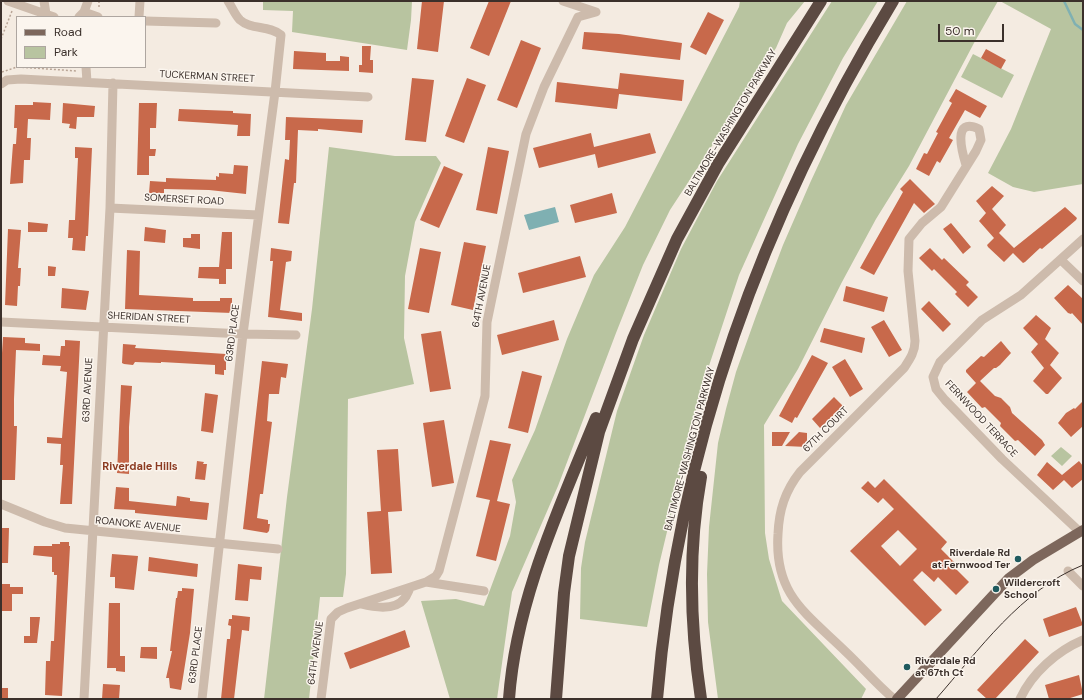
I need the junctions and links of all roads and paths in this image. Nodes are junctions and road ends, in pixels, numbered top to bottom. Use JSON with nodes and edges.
{"nodes":[{"id":1,"x":8,"y":1,"type":"edge"},
{"id":2,"x":44,"y":1,"type":"edge"},
{"id":3,"x":88,"y":1,"type":"edge"},
{"id":4,"x":140,"y":1,"type":"edge"},
{"id":5,"x":228,"y":1,"type":"edge"},
{"id":6,"x":563,"y":1,"type":"edge"},
{"id":7,"x":821,"y":1,"type":"edge"},
{"id":8,"x":893,"y":1,"type":"edge"},
{"id":9,"x":12,"y":10,"type":"dead end"},
{"id":10,"x":82,"y":15,"type":"edge"},
{"id":11,"x":50,"y":16,"type":"edge"},
{"id":12,"x":139,"y":16,"type":"edge"},
{"id":13,"x":146,"y":21,"type":"edge"},
{"id":14,"x":216,"y":23,"type":"dead end"},
{"id":15,"x":1,"y":39,"type":"edge"},
{"id":16,"x":16,"y":68,"type":"edge"},
{"id":17,"x":52,"y":68,"type":"edge"},
{"id":18,"x":86,"y":69,"type":"edge"},
{"id":19,"x":1,"y":72,"type":"edge"},
{"id":20,"x":87,"y":82,"type":"junction"},
{"id":21,"x":113,"y":83,"type":"junction"},
{"id":22,"x":1,"y":84,"type":"edge"},
{"id":23,"x":275,"y":92,"type":"junction"},
{"id":24,"x":368,"y":97,"type":"dead end"},
{"id":25,"x":966,"y":165,"type":"dead end"},
{"id":26,"x":110,"y":208,"type":"junction"},
{"id":27,"x":258,"y":215,"type":"junction"},
{"id":28,"x":1083,"y":239,"type":"edge"},
{"id":29,"x":1061,"y":260,"type":"junction"},
{"id":30,"x":1083,"y":281,"type":"edge"},
{"id":31,"x":1,"y":322,"type":"edge"},
{"id":32,"x":103,"y":327,"type":"junction"},
{"id":33,"x":243,"y":334,"type":"junction"},
{"id":34,"x":296,"y":334,"type":"dead end"},
{"id":35,"x":632,"y":339,"type":"junction"},
{"id":36,"x":714,"y":398,"type":"junction"},
{"id":37,"x":1,"y":504,"type":"edge"},
{"id":38,"x":92,"y":531,"type":"junction"},
{"id":39,"x":1082,"y":531,"type":"edge"},
{"id":40,"x":220,"y":544,"type":"junction"},
{"id":41,"x":278,"y":549,"type":"dead end"},
{"id":42,"x":1068,"y":572,"type":"dead end"},
{"id":43,"x":426,"y":582,"type":"junction"},
{"id":44,"x":1083,"y":586,"type":"edge"},
{"id":45,"x":484,"y":591,"type":"dead end"},
{"id":46,"x":1083,"y":640,"type":"edge"},
{"id":47,"x":84,"y":699,"type":"edge"},
{"id":48,"x":202,"y":699,"type":"edge"},
{"id":49,"x":321,"y":699,"type":"edge"},
{"id":50,"x":509,"y":699,"type":"edge"},
{"id":51,"x":556,"y":699,"type":"edge"},
{"id":52,"x":657,"y":699,"type":"edge"},
{"id":53,"x":701,"y":699,"type":"edge"},
{"id":54,"x":894,"y":699,"type":"edge"},
{"id":55,"x":898,"y":699,"type":"edge"},
{"id":56,"x":1020,"y":699,"type":"edge"}],
"edges":[{"from":1,"to":11,"type":"street"},
{"from":2,"to":11,"type":"street"},
{"from":3,"to":10,"type":"street"},
{"from":4,"to":12,"type":"street"},
{"from":5,"to":23,"type":"street","name":"63RD PLACE"},
{"from":6,"to":43,"type":"street","name":"64TH AVENUE"},
{"from":7,"to":35,"type":"highway","name":"BALTIMORE-WASHINGTON PARKWAY"},
{"from":8,"to":36,"type":"highway","name":"BALTIMORE-WASHINGTON PARKWAY"},
{"from":9,"to":15,"type":"path"},
{"from":13,"to":14,"type":"street"},
{"from":16,"to":19,"type":"path"},
{"from":17,"to":18,"type":"path"},
{"from":18,"to":20,"type":"street"},
{"from":20,"to":21,"type":"street","name":"TUCKERMAN STREET"},
{"from":20,"to":22,"type":"street","name":"TUCKERMAN STREET"},
{"from":21,"to":23,"type":"street","name":"TUCKERMAN STREET"},
{"from":21,"to":26,"type":"street","name":"63RD AVENUE"},
{"from":23,"to":24,"type":"street","name":"TUCKERMAN STREET"},
{"from":23,"to":27,"type":"street","name":"63RD PLACE"},
{"from":25,"to":54,"type":"street","name":"67TH COURT"},
{"from":26,"to":27,"type":"street","name":"SOMERSET ROAD"},
{"from":26,"to":32,"type":"street","name":"63RD AVENUE"},
{"from":27,"to":33,"type":"street","name":"63RD PLACE"},
{"from":28,"to":29,"type":"street","name":"FERNWOOD TERRACE"},
{"from":29,"to":30,"type":"street"},
{"from":29,"to":39,"type":"street","name":"FERNWOOD TERRACE"},
{"from":31,"to":32,"type":"street","name":"SHERIDAN STREET"},
{"from":32,"to":33,"type":"street","name":"SHERIDAN STREET"},
{"from":32,"to":38,"type":"street","name":"63RD AVENUE"},
{"from":33,"to":34,"type":"street","name":"SHERIDAN STREET"},
{"from":33,"to":40,"type":"street","name":"63RD PLACE"},
{"from":35,"to":50,"type":"highway"},
{"from":35,"to":51,"type":"highway","name":"BALTIMORE-WASHINGTON PARKWAY"},
{"from":36,"to":52,"type":"highway","name":"BALTIMORE-WASHINGTON PARKWAY"},
{"from":36,"to":53,"type":"highway"},
{"from":37,"to":38,"type":"street","name":"ROANOKE AVENUE"},
{"from":38,"to":40,"type":"street","name":"ROANOKE AVENUE"},
{"from":38,"to":47,"type":"street","name":"63RD AVENUE"},
{"from":39,"to":55,"type":"main road"},
{"from":40,"to":41,"type":"street","name":"ROANOKE AVENUE"},
{"from":40,"to":48,"type":"street","name":"63RD PLACE"},
{"from":42,"to":44,"type":"street"},
{"from":43,"to":45,"type":"street"},
{"from":43,"to":49,"type":"street","name":"64TH AVENUE"},
{"from":46,"to":56,"type":"street"}]}
